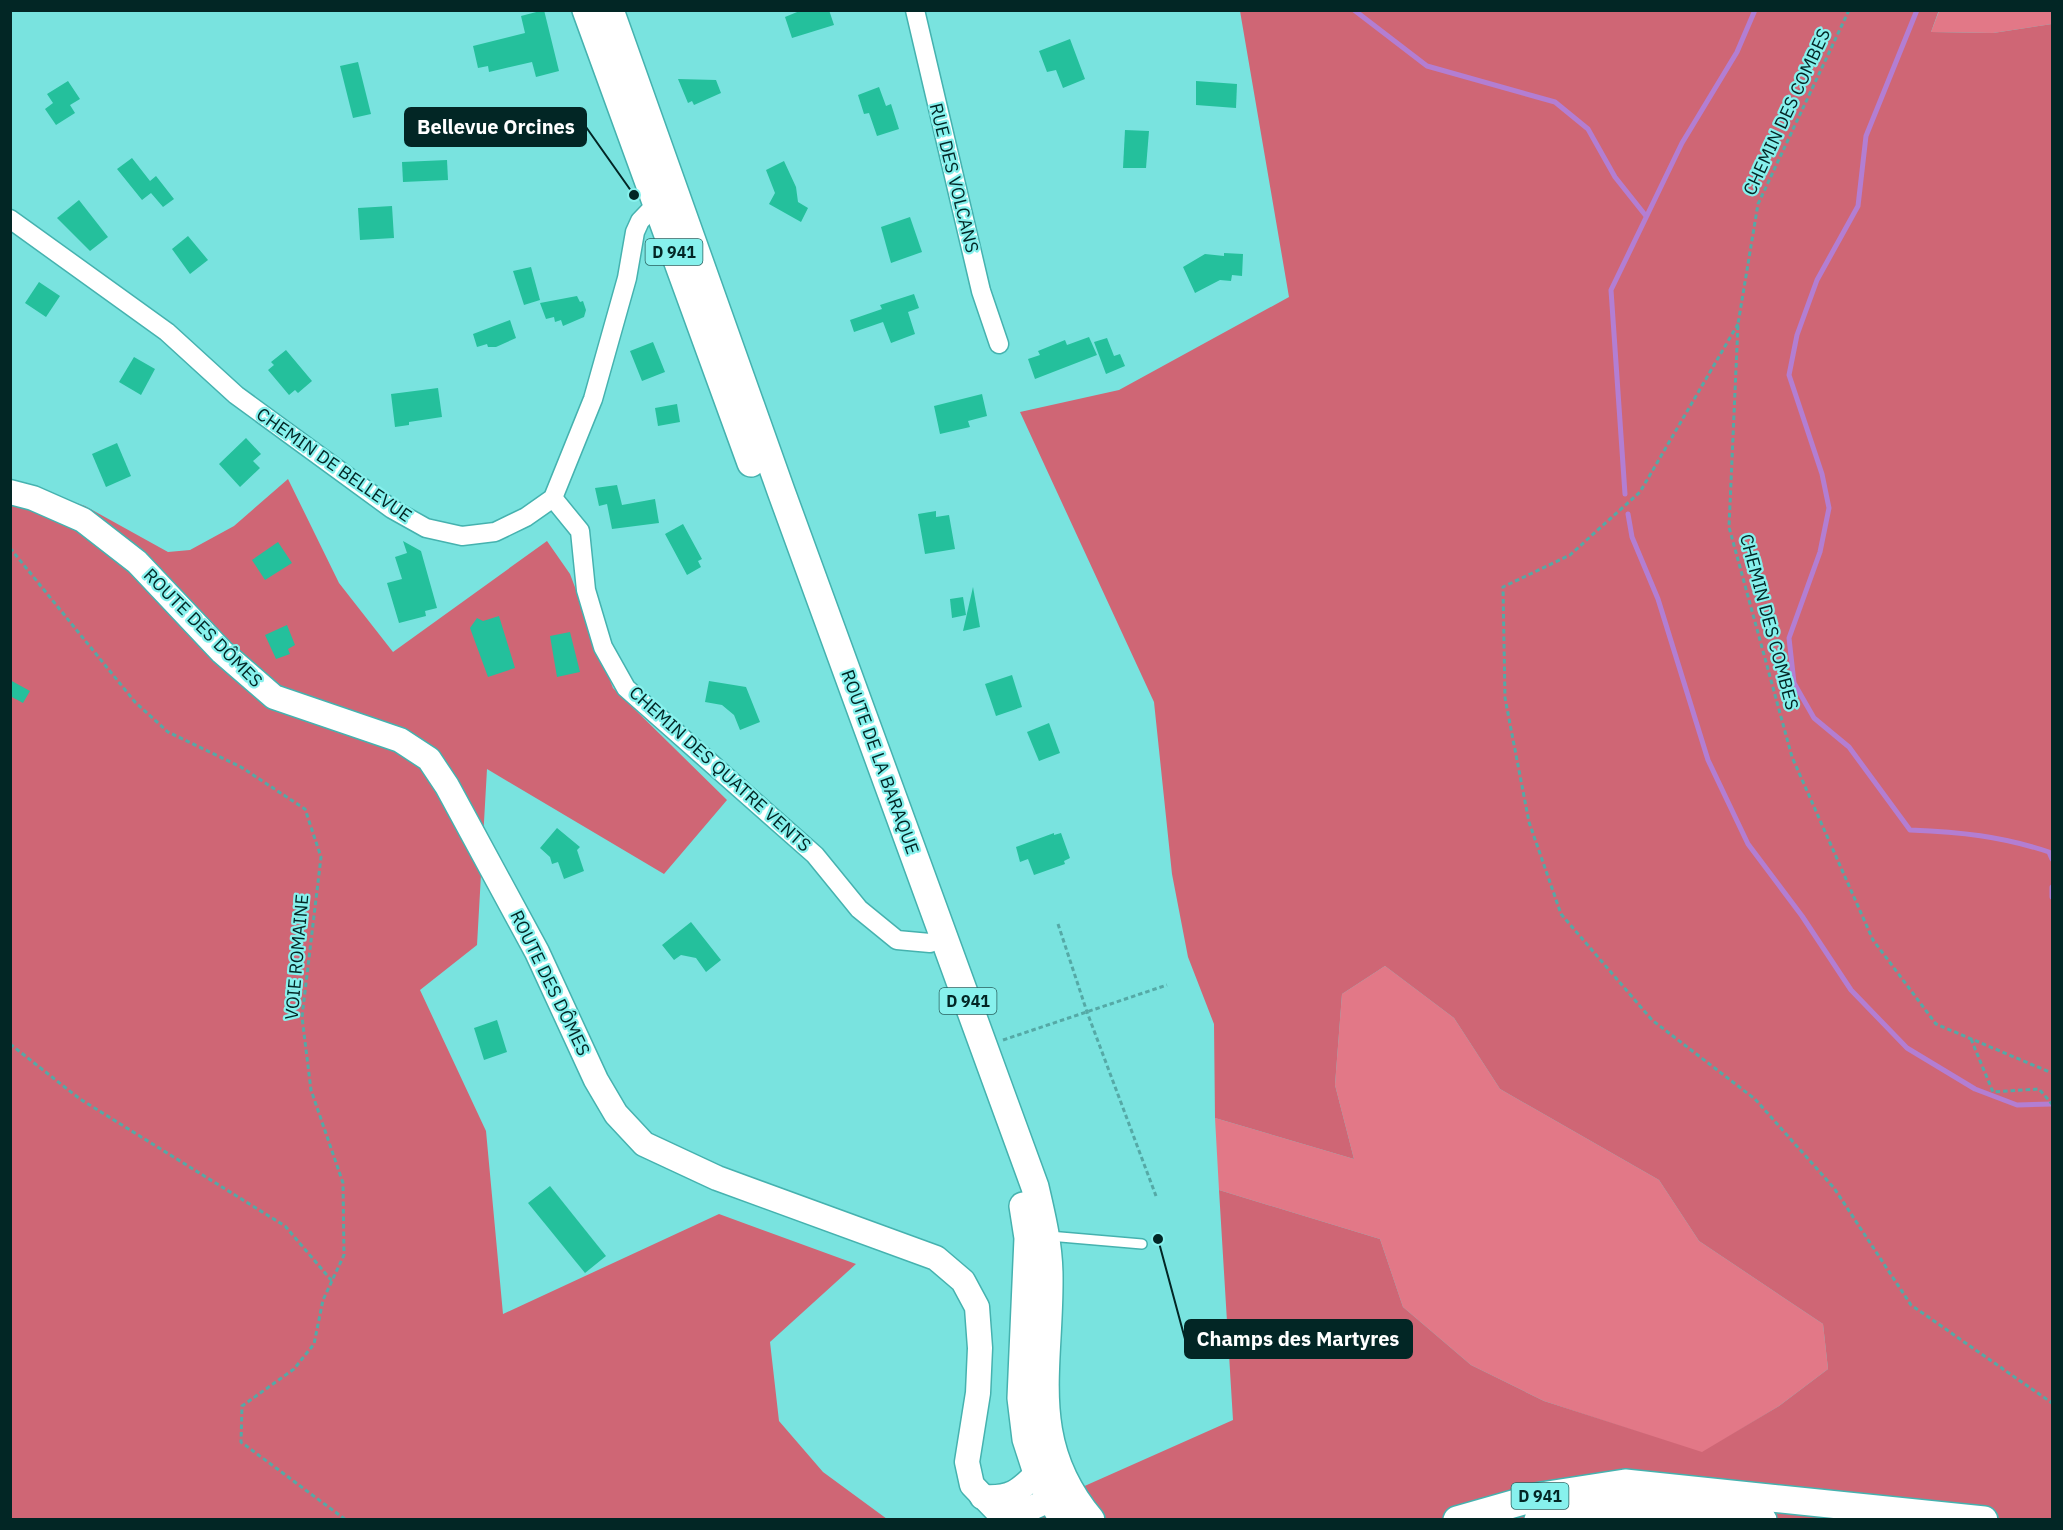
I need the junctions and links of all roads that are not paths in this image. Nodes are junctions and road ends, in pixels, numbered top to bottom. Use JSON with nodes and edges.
{"nodes":[{"id":1,"x":585,"y":10,"type":"edge"},
{"id":2,"x":610,"y":10,"type":"edge"},
{"id":3,"x":915,"y":10,"type":"edge"},
{"id":4,"x":665,"y":196,"type":"junction"},
{"id":5,"x":10,"y":219,"type":"edge"},
{"id":6,"x":999,"y":344,"type":"dead end"},
{"id":7,"x":10,"y":492,"type":"edge"},
{"id":8,"x":553,"y":498,"type":"junction"},
{"id":9,"x":937,"y":940,"type":"junction"},
{"id":10,"x":1047,"y":1235,"type":"junction"},
{"id":11,"x":1142,"y":1244,"type":"dead end"},
{"id":12,"x":1047,"y":1469,"type":"junction"},
{"id":13,"x":1057,"y":1505,"type":"edge"},
{"id":14,"x":985,"y":1508,"type":"edge"},
{"id":15,"x":1074,"y":1520,"type":"edge"},
{"id":16,"x":1090,"y":1520,"type":"edge"},
{"id":17,"x":1458,"y":1520,"type":"edge"},
{"id":18,"x":1538,"y":1520,"type":"edge"},
{"id":19,"x":1763,"y":1520,"type":"edge"},
{"id":20,"x":1984,"y":1520,"type":"edge"}],
"edges":[{"from":1,"to":4,"type":"main road","name":"ROUTE DE LA BARAQUE","number":"D 941"},
{"from":2,"to":4,"type":"main road","name":"ROUTE DE LA BARAQUE","number":"D 941"},
{"from":3,"to":6,"type":"street","name":"RUE DES VOLCANS"},
{"from":4,"to":8,"type":"street"},
{"from":4,"to":9,"type":"main road","name":"ROUTE DE LA BARAQUE","number":"D 941"},
{"from":5,"to":8,"type":"street","name":"CHEMIN DE BELLEVUE"},
{"from":7,"to":14,"type":"street","name":"ROUTE DES DÔMES"},
{"from":8,"to":9,"type":"street","name":"CHEMIN DES QUATRE VENTS"},
{"from":9,"to":10,"type":"main road","name":"ROUTE DE LA BARAQUE","number":"D 941"},
{"from":9,"to":12,"type":"main road","name":"ROUTE DE LA BARAQUE","number":"D 941"},
{"from":10,"to":11,"type":"lane"},
{"from":10,"to":12,"type":"main road","name":"ROUTE DE LA BARAQUE","number":"D 941"},
{"from":12,"to":13,"type":"main road","name":"ROUTE DE LA BARAQUE","number":"D 941"},
{"from":12,"to":14,"type":"street"},
{"from":12,"to":16,"type":"main road","name":"ROUTE DE LA BARAQUE","number":"D 941"},
{"from":13,"to":14,"type":"street"},
{"from":13,"to":15,"type":"street","name":"ROUTE DE LA BARAQUE"},
{"from":17,"to":20,"type":"main road","number":"D 941"},
{"from":18,"to":19,"type":"main road","number":"D 941"}]}
